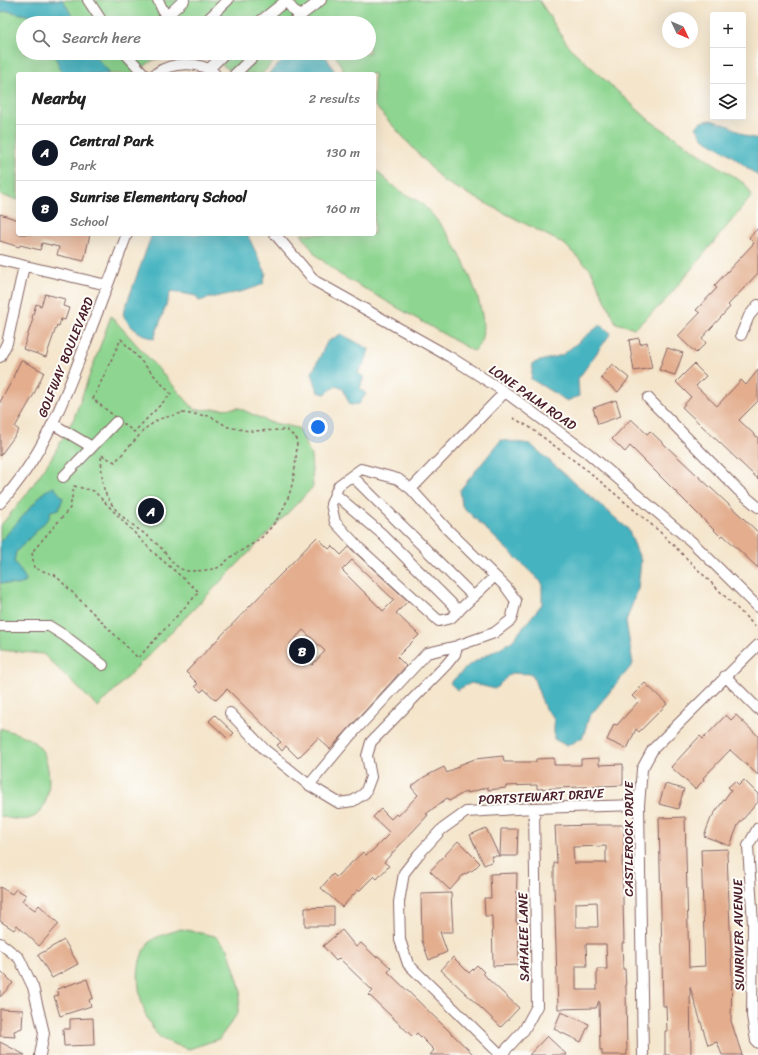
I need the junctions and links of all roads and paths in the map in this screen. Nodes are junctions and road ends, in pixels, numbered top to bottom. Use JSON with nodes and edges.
{"nodes":[{"id":1,"x":88,"y":0,"type":"edge"},
{"id":2,"x":158,"y":0,"type":"edge"},
{"id":3,"x":184,"y":0,"type":"edge"},
{"id":4,"x":228,"y":0,"type":"edge"},
{"id":5,"x":321,"y":0,"type":"edge"},
{"id":6,"x":282,"y":2,"type":"edge"},
{"id":7,"x":98,"y":16,"type":"edge"},
{"id":8,"x":168,"y":16,"type":"edge"},
{"id":9,"x":174,"y":16,"type":"edge"},
{"id":10,"x":211,"y":16,"type":"edge"},
{"id":11,"x":266,"y":16,"type":"edge"},
{"id":12,"x":292,"y":16,"type":"edge"},
{"id":13,"x":300,"y":16,"type":"edge"},
{"id":14,"x":132,"y":60,"type":"edge"},
{"id":15,"x":220,"y":60,"type":"edge"},
{"id":16,"x":250,"y":60,"type":"edge"},
{"id":17,"x":142,"y":72,"type":"edge"},
{"id":18,"x":159,"y":72,"type":"edge"},
{"id":19,"x":212,"y":72,"type":"edge"},
{"id":20,"x":238,"y":72,"type":"edge"},
{"id":21,"x":126,"y":236,"type":"edge"},
{"id":22,"x":277,"y":236,"type":"edge"},
{"id":23,"x":0,"y":260,"type":"edge"},
{"id":24,"x":24,"y":266,"type":"junction"},
{"id":25,"x":107,"y":285,"type":"junction"},
{"id":26,"x":758,"y":305,"type":"edge"},
{"id":27,"x":741,"y":335,"type":"dead end"},
{"id":28,"x":0,"y":357,"type":"edge"},
{"id":29,"x":505,"y":392,"type":"junction"},
{"id":30,"x":648,"y":398,"type":"dead end"},
{"id":31,"x":513,"y":418,"type":"dead end"},
{"id":32,"x":116,"y":422,"type":"dead end"},
{"id":33,"x":53,"y":424,"type":"junction"},
{"id":34,"x":134,"y":432,"type":"joint"},
{"id":35,"x":92,"y":447,"type":"junction"},
{"id":36,"x":115,"y":462,"type":"joint"},
{"id":37,"x":352,"y":476,"type":"junction"},
{"id":38,"x":63,"y":477,"type":"dead end"},
{"id":39,"x":74,"y":486,"type":"joint"},
{"id":40,"x":411,"y":489,"type":"junction"},
{"id":41,"x":335,"y":494,"type":"junction"},
{"id":42,"x":0,"y":503,"type":"edge"},
{"id":43,"x":758,"y":507,"type":"edge"},
{"id":44,"x":494,"y":577,"type":"junction"},
{"id":45,"x":474,"y":597,"type":"junction"},
{"id":46,"x":758,"y":607,"type":"edge"},
{"id":47,"x":459,"y":611,"type":"junction"},
{"id":48,"x":0,"y":626,"type":"edge"},
{"id":49,"x":758,"y":629,"type":"edge"},
{"id":50,"x":758,"y":645,"type":"edge"},
{"id":51,"x":457,"y":646,"type":"junction"},
{"id":52,"x":103,"y":665,"type":"dead end"},
{"id":53,"x":725,"y":676,"type":"junction"},
{"id":54,"x":758,"y":709,"type":"edge"},
{"id":55,"x":230,"y":713,"type":"dead end"},
{"id":56,"x":310,"y":785,"type":"junction"},
{"id":57,"x":639,"y":805,"type":"junction"},
{"id":58,"x":534,"y":808,"type":"junction"},
{"id":59,"x":758,"y":828,"type":"edge"},
{"id":60,"x":755,"y":924,"type":"edge"},
{"id":61,"x":0,"y":943,"type":"edge"},
{"id":62,"x":758,"y":1043,"type":"edge"},
{"id":63,"x":40,"y":1055,"type":"edge"},
{"id":64,"x":501,"y":1055,"type":"edge"},
{"id":65,"x":643,"y":1055,"type":"edge"}],
"edges":[{"from":1,"to":7,"type":"street"},
{"from":2,"to":8,"type":"street"},
{"from":3,"to":9,"type":"street"},
{"from":4,"to":10,"type":"street"},
{"from":5,"to":13,"type":"street"},
{"from":6,"to":11,"type":"street"},
{"from":6,"to":12,"type":"street"},
{"from":14,"to":17,"type":"street"},
{"from":15,"to":19,"type":"street"},
{"from":16,"to":20,"type":"street"},
{"from":18,"to":19,"type":"street"},
{"from":21,"to":25,"type":"street","name":"GOLFWAY BOULEVARD"},
{"from":22,"to":29,"type":"street","name":"LONE PALM ROAD"},
{"from":23,"to":24,"type":"street"},
{"from":24,"to":25,"type":"street"},
{"from":24,"to":28,"type":"street"},
{"from":25,"to":33,"type":"street","name":"GOLFWAY BOULEVARD"},
{"from":26,"to":27,"type":"street"},
{"from":29,"to":40,"type":"street"},
{"from":29,"to":46,"type":"street","name":"LONE PALM ROAD"},
{"from":30,"to":43,"type":"street"},
{"from":31,"to":49,"type":"path"},
{"from":32,"to":35,"type":"street"},
{"from":33,"to":35,"type":"street"},
{"from":33,"to":42,"type":"street","name":"GOLFWAY BOULEVARD"},
{"from":34,"to":34,"type":"path"},
{"from":35,"to":38,"type":"street"},
{"from":36,"to":36,"type":"path"},
{"from":37,"to":40,"type":"street"},
{"from":37,"to":41,"type":"street"},
{"from":37,"to":45,"type":"street"},
{"from":39,"to":39,"type":"path"},
{"from":40,"to":44,"type":"street"},
{"from":41,"to":47,"type":"street"},
{"from":41,"to":47,"type":"street"},
{"from":44,"to":45,"type":"street"},
{"from":44,"to":51,"type":"street"},
{"from":45,"to":47,"type":"street"},
{"from":48,"to":52,"type":"street"},
{"from":50,"to":53,"type":"street","name":"CASTLEROCK DRIVE"},
{"from":51,"to":56,"type":"street"},
{"from":51,"to":56,"type":"street"},
{"from":53,"to":54,"type":"street"},
{"from":53,"to":57,"type":"street","name":"CASTLEROCK DRIVE"},
{"from":55,"to":56,"type":"street"},
{"from":57,"to":58,"type":"street","name":"PORTSTEWART DRIVE"},
{"from":57,"to":65,"type":"street","name":"CASTLEROCK DRIVE"},
{"from":58,"to":64,"type":"street","name":"SAHALEE LANE"},
{"from":58,"to":64,"type":"street","name":"PORTSTEWART DRIVE"},
{"from":59,"to":60,"type":"street","name":"SUNRIVER AVENUE"},
{"from":60,"to":62,"type":"street","name":"SUNRIVER AVENUE"},
{"from":61,"to":63,"type":"street"}]}
